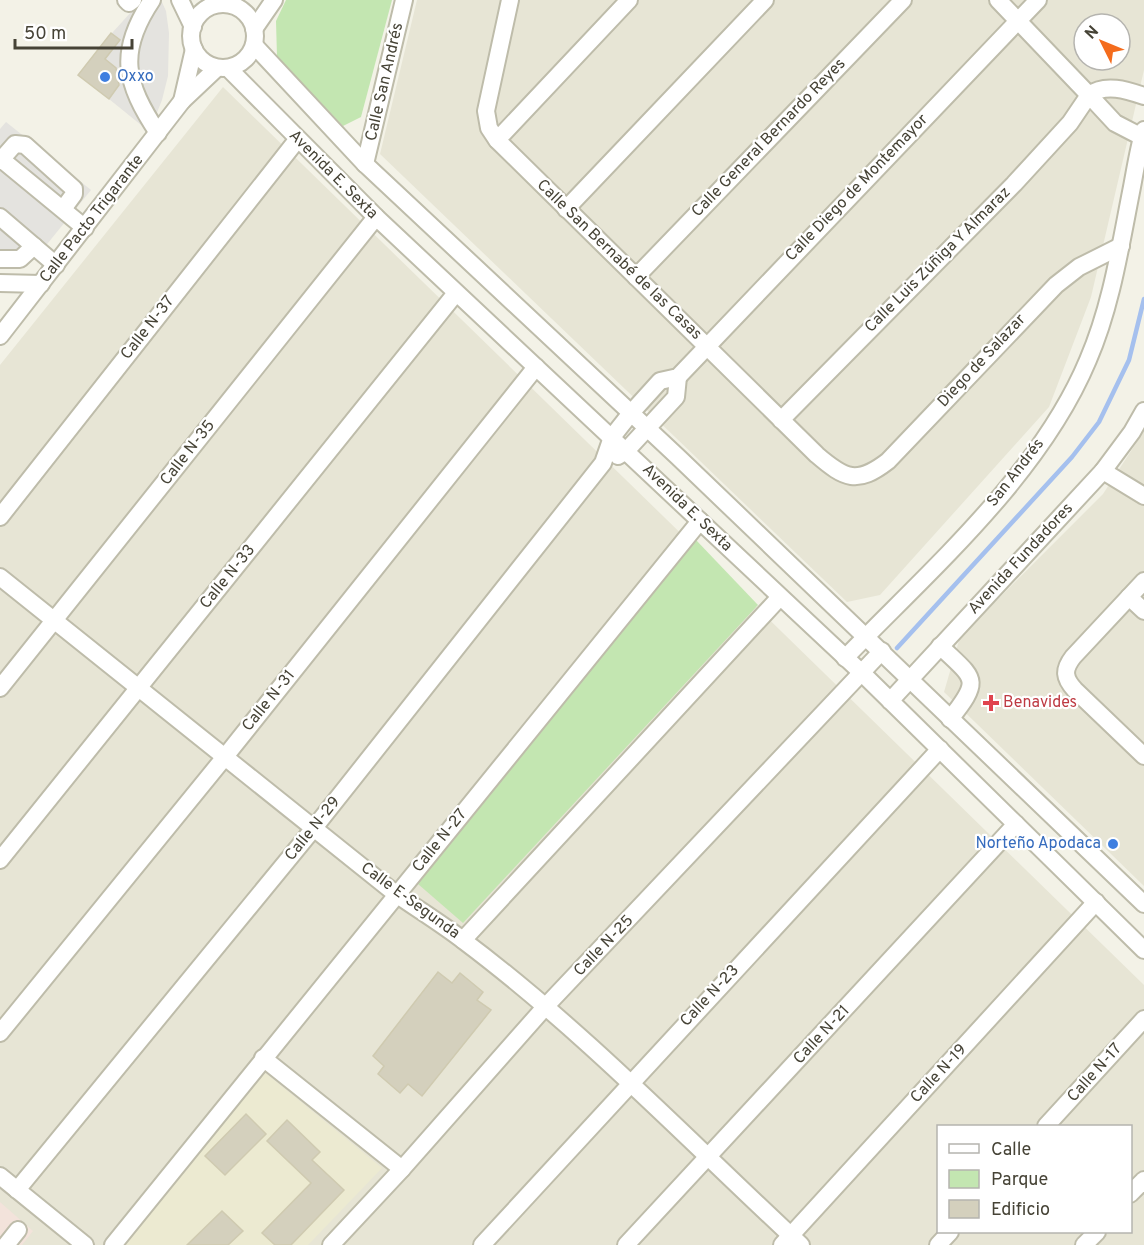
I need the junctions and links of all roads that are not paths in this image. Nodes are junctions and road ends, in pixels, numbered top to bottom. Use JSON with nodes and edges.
{"nodes":[{"id":1,"x":126,"y":0,"type":"edge"},
{"id":2,"x":133,"y":0,"type":"edge"},
{"id":3,"x":152,"y":0,"type":"edge"},
{"id":4,"x":180,"y":0,"type":"edge"},
{"id":5,"x":274,"y":0,"type":"edge"},
{"id":6,"x":404,"y":0,"type":"edge"},
{"id":7,"x":510,"y":0,"type":"edge"},
{"id":8,"x":629,"y":0,"type":"edge"},
{"id":9,"x":765,"y":0,"type":"edge"},
{"id":10,"x":903,"y":0,"type":"edge"},
{"id":11,"x":998,"y":0,"type":"edge"},
{"id":12,"x":1038,"y":0,"type":"edge"},
{"id":13,"x":221,"y":2,"type":"edge"},
{"id":14,"x":1018,"y":20,"type":"junction"},
{"id":15,"x":192,"y":27,"type":"junction"},
{"id":16,"x":254,"y":37,"type":"junction"},
{"id":17,"x":194,"y":49,"type":"junction"},
{"id":18,"x":223,"y":68,"type":"junction"},
{"id":19,"x":1089,"y":95,"type":"junction"},
{"id":20,"x":1144,"y":96,"type":"edge"},
{"id":21,"x":182,"y":101,"type":"junction"},
{"id":22,"x":158,"y":133,"type":"junction"},
{"id":23,"x":1143,"y":133,"type":"edge"},
{"id":24,"x":297,"y":140,"type":"junction"},
{"id":25,"x":497,"y":140,"type":"junction"},
{"id":26,"x":1,"y":160,"type":"edge"},
{"id":27,"x":365,"y":164,"type":"junction"},
{"id":28,"x":63,"y":209,"type":"junction"},
{"id":29,"x":566,"y":209,"type":"junction"},
{"id":30,"x":0,"y":217,"type":"edge"},
{"id":31,"x":375,"y":217,"type":"junction"},
{"id":32,"x":85,"y":228,"type":"junction"},
{"id":33,"x":34,"y":246,"type":"junction"},
{"id":34,"x":1120,"y":246,"type":"junction"},
{"id":35,"x":0,"y":259,"type":"edge"},
{"id":36,"x":56,"y":265,"type":"junction"},
{"id":37,"x":636,"y":277,"type":"junction"},
{"id":38,"x":0,"y":283,"type":"edge"},
{"id":39,"x":40,"y":284,"type":"junction"},
{"id":40,"x":456,"y":293,"type":"junction"},
{"id":41,"x":6,"y":315,"type":"edge"},
{"id":42,"x":0,"y":336,"type":"edge"},
{"id":43,"x":707,"y":345,"type":"junction"},
{"id":44,"x":536,"y":367,"type":"junction"},
{"id":45,"x":678,"y":377,"type":"junction"},
{"id":46,"x":1144,"y":411,"type":"edge"},
{"id":47,"x":631,"y":413,"type":"junction"},
{"id":48,"x":781,"y":420,"type":"junction"},
{"id":49,"x":647,"y":429,"type":"junction"},
{"id":50,"x":612,"y":437,"type":"junction"},
{"id":51,"x":626,"y":451,"type":"junction"},
{"id":52,"x":603,"y":463,"type":"junction"},
{"id":53,"x":1103,"y":471,"type":"junction"},
{"id":54,"x":848,"y":476,"type":"joint"},
{"id":55,"x":1144,"y":496,"type":"edge"},
{"id":56,"x":0,"y":517,"type":"edge"},
{"id":57,"x":700,"y":521,"type":"junction"},
{"id":58,"x":0,"y":577,"type":"edge"},
{"id":59,"x":1144,"y":581,"type":"edge"},
{"id":60,"x":780,"y":597,"type":"junction"},
{"id":61,"x":1129,"y":597,"type":"junction"},
{"id":62,"x":1144,"y":611,"type":"edge"},
{"id":63,"x":55,"y":622,"type":"junction"},
{"id":64,"x":866,"y":637,"type":"junction"},
{"id":65,"x":940,"y":646,"type":"junction"},
{"id":66,"x":882,"y":651,"type":"junction"},
{"id":67,"x":845,"y":658,"type":"junction"},
{"id":68,"x":862,"y":673,"type":"junction"},
{"id":69,"x":910,"y":679,"type":"junction"},
{"id":70,"x":0,"y":688,"type":"edge"},
{"id":71,"x":138,"y":688,"type":"junction"},
{"id":72,"x":890,"y":701,"type":"junction"},
{"id":73,"x":950,"y":718,"type":"junction"},
{"id":74,"x":940,"y":749,"type":"junction"},
{"id":75,"x":1144,"y":756,"type":"edge"},
{"id":76,"x":224,"y":758,"type":"junction"},
{"id":77,"x":1016,"y":824,"type":"junction"},
{"id":78,"x":314,"y":828,"type":"junction"},
{"id":79,"x":0,"y":860,"type":"edge"},
{"id":80,"x":396,"y":894,"type":"junction"},
{"id":81,"x":1096,"y":902,"type":"junction"},
{"id":82,"x":1144,"y":904,"type":"edge"},
{"id":83,"x":463,"y":940,"type":"junction"},
{"id":84,"x":1144,"y":950,"type":"edge"},
{"id":85,"x":545,"y":1007,"type":"junction"},
{"id":86,"x":1144,"y":1019,"type":"edge"},
{"id":87,"x":0,"y":1033,"type":"edge"},
{"id":88,"x":263,"y":1058,"type":"junction"},
{"id":89,"x":628,"y":1084,"type":"junction"},
{"id":90,"x":1047,"y":1125,"type":"edge"},
{"id":91,"x":706,"y":1157,"type":"junction"},
{"id":92,"x":402,"y":1169,"type":"junction"},
{"id":93,"x":0,"y":1176,"type":"edge"},
{"id":94,"x":1144,"y":1179,"type":"edge"},
{"id":95,"x":17,"y":1190,"type":"junction"},
{"id":96,"x":1132,"y":1193,"type":"edge"},
{"id":97,"x":18,"y":1230,"type":"dead end"},
{"id":98,"x":950,"y":1233,"type":"edge"},
{"id":99,"x":1095,"y":1233,"type":"edge"},
{"id":100,"x":791,"y":1242,"type":"edge"},
{"id":101,"x":6,"y":1245,"type":"edge"},
{"id":102,"x":85,"y":1245,"type":"edge"},
{"id":103,"x":112,"y":1245,"type":"edge"},
{"id":104,"x":331,"y":1245,"type":"edge"},
{"id":105,"x":482,"y":1245,"type":"edge"},
{"id":106,"x":626,"y":1245,"type":"edge"},
{"id":107,"x":938,"y":1245,"type":"edge"},
{"id":108,"x":1084,"y":1245,"type":"edge"}],
"edges":[{"from":1,"to":2,"type":"street"},
{"from":3,"to":22,"type":"street"},
{"from":4,"to":15,"type":"street"},
{"from":5,"to":16,"type":"street"},
{"from":6,"to":27,"type":"street","name":"Calle San Andrés"},
{"from":7,"to":25,"type":"street","name":"Calle San Bernabé de las Casas"},
{"from":8,"to":25,"type":"street"},
{"from":9,"to":29,"type":"street"},
{"from":10,"to":37,"type":"street","name":"Calle General Bernardo Reyes"},
{"from":11,"to":14,"type":"street"},
{"from":12,"to":14,"type":"street","name":"Calle Diego de Montemayor"},
{"from":13,"to":15,"type":"street"},
{"from":13,"to":16,"type":"street"},
{"from":14,"to":19,"type":"street"},
{"from":14,"to":43,"type":"street","name":"Calle Diego de Montemayor"},
{"from":15,"to":17,"type":"street"},
{"from":16,"to":18,"type":"street"},
{"from":16,"to":27,"type":"street","name":"Avenida E. Sexta"},
{"from":17,"to":18,"type":"street"},
{"from":17,"to":21,"type":"street","name":"Calle Pacto Trigarante"},
{"from":18,"to":21,"type":"street","name":"Calle Pacto Trigarante"},
{"from":18,"to":24,"type":"street","name":"Avenida E. Sexta"},
{"from":19,"to":20,"type":"street"},
{"from":19,"to":23,"type":"street"},
{"from":19,"to":48,"type":"street","name":"Calle Luis Zúñiga Y Almaraz"},
{"from":21,"to":22,"type":"street","name":"Calle Pacto Trigarante"},
{"from":22,"to":32,"type":"street","name":"Calle Pacto Trigarante"},
{"from":23,"to":34,"type":"street"},
{"from":24,"to":31,"type":"street","name":"Avenida E. Sexta"},
{"from":24,"to":56,"type":"street","name":"Calle N-37"},
{"from":25,"to":29,"type":"street","name":"Calle San Bernabé de las Casas"},
{"from":26,"to":28,"type":"street"},
{"from":26,"to":28,"type":"street"},
{"from":27,"to":47,"type":"street","name":"Avenida E. Sexta"},
{"from":28,"to":32,"type":"street"},
{"from":29,"to":37,"type":"street","name":"Calle San Bernabé de las Casas"},
{"from":30,"to":33,"type":"street"},
{"from":31,"to":40,"type":"street","name":"Avenida E. Sexta"},
{"from":31,"to":63,"type":"street","name":"Calle N-35"},
{"from":32,"to":36,"type":"street","name":"Calle Pacto Trigarante"},
{"from":33,"to":35,"type":"street"},
{"from":33,"to":36,"type":"street"},
{"from":34,"to":54,"type":"street","name":"Diego de Salazar"},
{"from":34,"to":64,"type":"street","name":"San Andrés"},
{"from":36,"to":39,"type":"street","name":"Calle Pacto Trigarante"},
{"from":37,"to":43,"type":"street","name":"Calle San Bernabé de las Casas"},
{"from":38,"to":39,"type":"street"},
{"from":39,"to":41,"type":"street","name":"Calle Pacto Trigarante"},
{"from":40,"to":44,"type":"street","name":"Avenida E. Sexta"},
{"from":40,"to":71,"type":"street","name":"Calle N-33"},
{"from":41,"to":42,"type":"street","name":"Calle Pacto Trigarante"},
{"from":43,"to":45,"type":"street","name":"Calle Diego de Montemayor"},
{"from":43,"to":48,"type":"street","name":"Calle San Bernabé de las Casas"},
{"from":44,"to":50,"type":"street","name":"Avenida E. Sexta"},
{"from":44,"to":76,"type":"street","name":"Calle N-31"},
{"from":45,"to":47,"type":"street","name":"Calle Diego de Montemayor"},
{"from":45,"to":49,"type":"street","name":"Calle Diego de Montemayor"},
{"from":46,"to":53,"type":"street","name":"Avenida Fundadores"},
{"from":47,"to":49,"type":"street","name":"Avenida E. Sexta"},
{"from":47,"to":50,"type":"street","name":"Calle Diego de Montemayor"},
{"from":48,"to":54,"type":"street","name":"Calle San Bernabé de las Casas"},
{"from":49,"to":51,"type":"street","name":"Calle Diego de Montemayor"},
{"from":49,"to":64,"type":"street","name":"Avenida E. Sexta"},
{"from":50,"to":51,"type":"street","name":"Avenida E. Sexta"},
{"from":50,"to":52,"type":"street","name":"Calle N-29"},
{"from":51,"to":52,"type":"street","name":"Calle N-29"},
{"from":51,"to":57,"type":"street","name":"Avenida E. Sexta"},
{"from":52,"to":78,"type":"street","name":"Calle N-29"},
{"from":53,"to":55,"type":"street"},
{"from":53,"to":65,"type":"street","name":"Avenida Fundadores"},
{"from":57,"to":60,"type":"street","name":"Avenida E. Sexta"},
{"from":57,"to":80,"type":"street","name":"Calle N-27"},
{"from":58,"to":63,"type":"street","name":"Calle E-Segunda"},
{"from":59,"to":61,"type":"street"},
{"from":60,"to":67,"type":"street","name":"Avenida E. Sexta"},
{"from":60,"to":83,"type":"street"},
{"from":61,"to":62,"type":"street"},
{"from":61,"to":75,"type":"street"},
{"from":63,"to":70,"type":"street","name":"Calle N-35"},
{"from":63,"to":71,"type":"street","name":"Calle E-Segunda"},
{"from":64,"to":66,"type":"street","name":"Avenida E. Sexta"},
{"from":64,"to":67,"type":"street","name":"San Andrés"},
{"from":65,"to":69,"type":"street","name":"Avenida Fundadores"},
{"from":65,"to":73,"type":"street"},
{"from":66,"to":68,"type":"street","name":"Calle N-25"},
{"from":66,"to":69,"type":"street","name":"Avenida E. Sexta"},
{"from":67,"to":68,"type":"street","name":"Avenida E. Sexta"},
{"from":68,"to":72,"type":"street","name":"Avenida E. Sexta"},
{"from":68,"to":85,"type":"street","name":"Calle N-25"},
{"from":69,"to":72,"type":"street","name":"Avenida Fundadores"},
{"from":69,"to":73,"type":"street","name":"Avenida E. Sexta"},
{"from":71,"to":76,"type":"street","name":"Calle E-Segunda"},
{"from":71,"to":79,"type":"street","name":"Calle N-33"},
{"from":72,"to":74,"type":"street","name":"Avenida E. Sexta"},
{"from":73,"to":82,"type":"street","name":"Avenida E. Sexta"},
{"from":74,"to":77,"type":"street","name":"Avenida E. Sexta"},
{"from":74,"to":89,"type":"street","name":"Calle N-23"},
{"from":76,"to":78,"type":"street","name":"Calle E-Segunda"},
{"from":76,"to":87,"type":"street","name":"Calle N-31"},
{"from":77,"to":81,"type":"street","name":"Avenida E. Sexta"},
{"from":77,"to":91,"type":"street","name":"Calle N-21"},
{"from":78,"to":80,"type":"street","name":"Calle E-Segunda"},
{"from":78,"to":95,"type":"street","name":"Calle N-29"},
{"from":80,"to":83,"type":"street","name":"Calle E-Segunda"},
{"from":80,"to":88,"type":"street","name":"Calle N-27"},
{"from":81,"to":84,"type":"street","name":"Avenida E. Sexta"},
{"from":81,"to":100,"type":"street","name":"Calle N-19"},
{"from":83,"to":85,"type":"street","name":"Calle E-Segunda"},
{"from":85,"to":89,"type":"street","name":"Calle E-Segunda"},
{"from":85,"to":92,"type":"street","name":"Calle N-25"},
{"from":86,"to":90,"type":"street","name":"Calle N-17"},
{"from":88,"to":92,"type":"street"},
{"from":88,"to":103,"type":"street","name":"Calle N-27"},
{"from":89,"to":91,"type":"street","name":"Calle E-Segunda"},
{"from":89,"to":105,"type":"street","name":"Calle N-23"},
{"from":91,"to":100,"type":"street","name":"Calle E-Segunda"},
{"from":91,"to":106,"type":"street","name":"Calle N-21"},
{"from":92,"to":104,"type":"street","name":"Calle N-25"},
{"from":93,"to":95,"type":"street"},
{"from":94,"to":96,"type":"street"},
{"from":95,"to":102,"type":"street"},
{"from":97,"to":101,"type":"street"},
{"from":98,"to":107,"type":"street"},
{"from":99,"to":108,"type":"street"}]}
